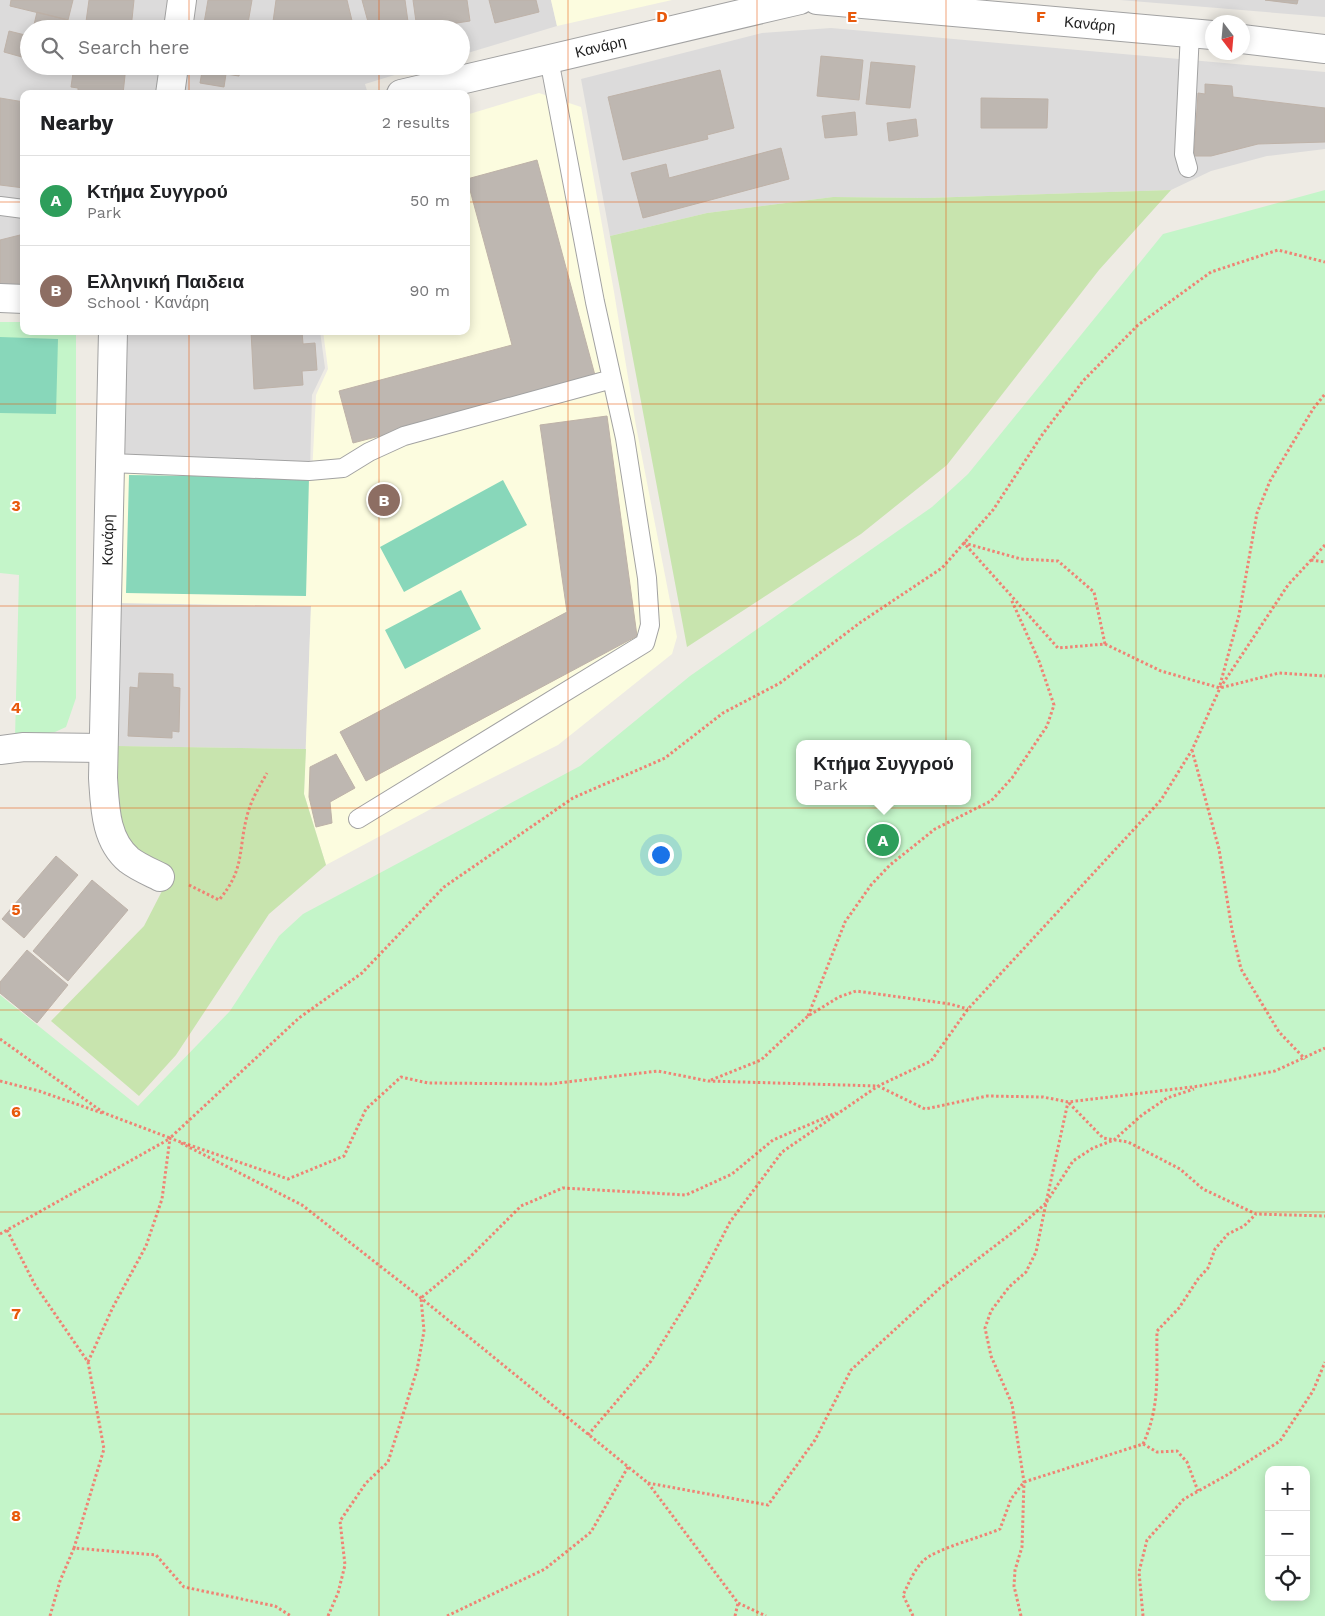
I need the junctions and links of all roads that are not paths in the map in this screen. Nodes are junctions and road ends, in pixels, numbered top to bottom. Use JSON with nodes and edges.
{"nodes":[{"id":1,"x":182,"y":0,"type":"edge"},
{"id":2,"x":800,"y":0,"type":"edge"},
{"id":3,"x":817,"y":0,"type":"edge"},
{"id":4,"x":179,"y":20,"type":"edge"},
{"id":5,"x":1201,"y":34,"type":"edge"},
{"id":6,"x":1250,"y":40,"type":"edge"},
{"id":7,"x":1325,"y":48,"type":"edge"},
{"id":8,"x":549,"y":59,"type":"junction"},
{"id":9,"x":173,"y":75,"type":"edge"},
{"id":10,"x":171,"y":90,"type":"edge"},
{"id":11,"x":418,"y":90,"type":"edge"},
{"id":12,"x":1188,"y":168,"type":"dead end"},
{"id":13,"x":0,"y":206,"type":"edge"},
{"id":14,"x":20,"y":208,"type":"edge"},
{"id":15,"x":0,"y":298,"type":"edge"},
{"id":16,"x":20,"y":299,"type":"edge"},
{"id":17,"x":113,"y":335,"type":"edge"},
{"id":18,"x":612,"y":379,"type":"junction"},
{"id":19,"x":110,"y":463,"type":"junction"},
{"id":20,"x":103,"y":748,"type":"junction"},
{"id":21,"x":0,"y":750,"type":"edge"},
{"id":22,"x":358,"y":819,"type":"dead end"},
{"id":23,"x":160,"y":877,"type":"dead end"}],
"edges":[{"from":1,"to":4,"type":"street"},
{"from":2,"to":8,"type":"street","name":"Κανάρη"},
{"from":3,"to":5,"type":"street","name":"Κανάρη"},
{"from":5,"to":12,"type":"lane"},
{"from":6,"to":7,"type":"street"},
{"from":8,"to":11,"type":"street","name":"Κανάρη"},
{"from":8,"to":18,"type":"lane"},
{"from":9,"to":10,"type":"street"},
{"from":13,"to":14,"type":"lane"},
{"from":15,"to":16,"type":"street"},
{"from":17,"to":19,"type":"street","name":"Κανάρη"},
{"from":18,"to":19,"type":"lane"},
{"from":18,"to":22,"type":"lane"},
{"from":19,"to":20,"type":"street","name":"Κανάρη"},
{"from":20,"to":21,"type":"street"},
{"from":20,"to":23,"type":"street","name":"Κανάρη"}]}
